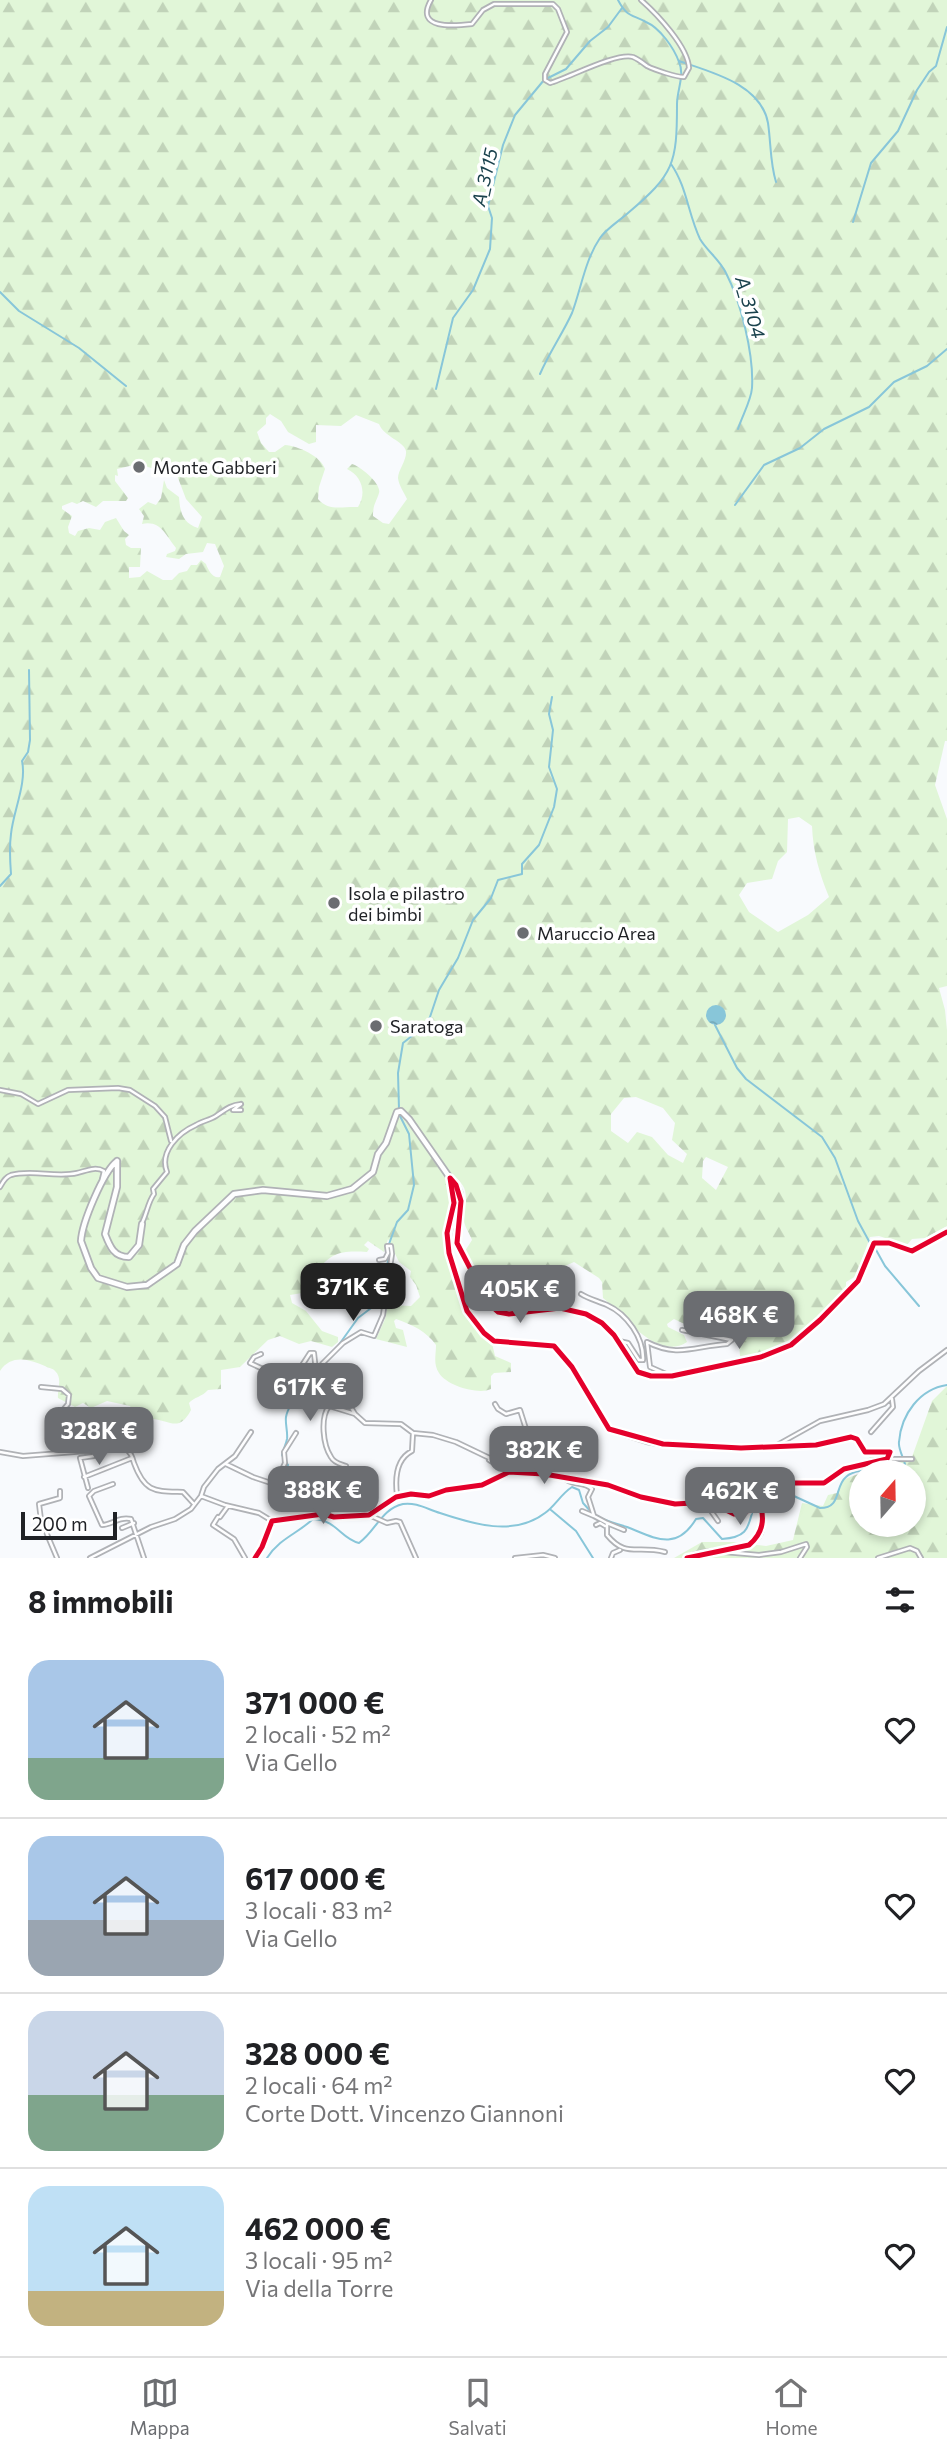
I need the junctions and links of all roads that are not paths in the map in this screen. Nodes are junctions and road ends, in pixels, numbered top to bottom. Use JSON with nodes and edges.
{"nodes":[{"id":1,"x":431,"y":0,"type":"edge"},
{"id":2,"x":641,"y":0,"type":"edge"},
{"id":3,"x":0,"y":1090,"type":"edge"},
{"id":4,"x":241,"y":1110,"type":"dead end"},
{"id":5,"x":171,"y":1142,"type":"junction"},
{"id":6,"x":450,"y":1178,"type":"junction"},
{"id":7,"x":0,"y":1187,"type":"edge"},
{"id":8,"x":99,"y":1191,"type":"junction"},
{"id":9,"x":142,"y":1224,"type":"joint"},
{"id":10,"x":947,"y":1232,"type":"edge"},
{"id":11,"x":379,"y":1260,"type":"dead end"},
{"id":12,"x":581,"y":1294,"type":"dead end"},
{"id":13,"x":682,"y":1330,"type":"dead end"},
{"id":14,"x":619,"y":1342,"type":"junction"},
{"id":15,"x":947,"y":1350,"type":"edge"},
{"id":16,"x":261,"y":1354,"type":"dead end"},
{"id":17,"x":672,"y":1376,"type":"junction"},
{"id":18,"x":326,"y":1380,"type":"junction"},
{"id":19,"x":41,"y":1387,"type":"dead end"},
{"id":20,"x":891,"y":1399,"type":"junction"},
{"id":21,"x":495,"y":1404,"type":"dead end"},
{"id":22,"x":355,"y":1414,"type":"junction"},
{"id":23,"x":251,"y":1432,"type":"dead end"},
{"id":24,"x":871,"y":1432,"type":"dead end"},
{"id":25,"x":296,"y":1433,"type":"dead end"},
{"id":26,"x":413,"y":1433,"type":"junction"},
{"id":27,"x":778,"y":1448,"type":"junction"},
{"id":28,"x":0,"y":1452,"type":"edge"},
{"id":29,"x":76,"y":1452,"type":"junction"},
{"id":30,"x":93,"y":1452,"type":"junction"},
{"id":31,"x":132,"y":1458,"type":"junction"},
{"id":32,"x":887,"y":1459,"type":"junction"},
{"id":33,"x":912,"y":1459,"type":"dead end"},
{"id":34,"x":226,"y":1464,"type":"junction"},
{"id":35,"x":346,"y":1466,"type":"dead end"},
{"id":36,"x":360,"y":1473,"type":"dead end"},
{"id":37,"x":505,"y":1473,"type":"junction"},
{"id":38,"x":536,"y":1473,"type":"junction"},
{"id":39,"x":84,"y":1477,"type":"junction"},
{"id":40,"x":564,"y":1478,"type":"junction"},
{"id":41,"x":113,"y":1484,"type":"dead end"},
{"id":42,"x":275,"y":1485,"type":"junction"},
{"id":43,"x":88,"y":1488,"type":"dead end"},
{"id":44,"x":273,"y":1489,"type":"dead end"},
{"id":45,"x":60,"y":1491,"type":"dead end"},
{"id":46,"x":201,"y":1496,"type":"junction"},
{"id":47,"x":400,"y":1496,"type":"junction"},
{"id":48,"x":691,"y":1502,"type":"junction"},
{"id":49,"x":194,"y":1504,"type":"junction"},
{"id":50,"x":228,"y":1506,"type":"junction"},
{"id":51,"x":723,"y":1508,"type":"junction"},
{"id":52,"x":582,"y":1511,"type":"dead end"},
{"id":53,"x":366,"y":1515,"type":"junction"},
{"id":54,"x":594,"y":1516,"type":"junction"},
{"id":55,"x":272,"y":1521,"type":"junction"},
{"id":56,"x":718,"y":1521,"type":"dead end"},
{"id":57,"x":134,"y":1523,"type":"junction"},
{"id":58,"x":607,"y":1523,"type":"junction"},
{"id":59,"x":596,"y":1525,"type":"dead end"},
{"id":60,"x":122,"y":1528,"type":"dead end"},
{"id":61,"x":605,"y":1528,"type":"junction"},
{"id":62,"x":624,"y":1530,"type":"dead end"},
{"id":63,"x":138,"y":1536,"type":"junction"},
{"id":64,"x":620,"y":1550,"type":"junction"},
{"id":65,"x":721,"y":1551,"type":"junction"},
{"id":66,"x":665,"y":1552,"type":"dead end"},
{"id":67,"x":57,"y":1558,"type":"edge"},
{"id":68,"x":90,"y":1558,"type":"edge"},
{"id":69,"x":144,"y":1558,"type":"edge"},
{"id":70,"x":245,"y":1558,"type":"edge"},
{"id":71,"x":255,"y":1558,"type":"edge"},
{"id":72,"x":416,"y":1558,"type":"edge"},
{"id":73,"x":515,"y":1558,"type":"edge"},
{"id":74,"x":555,"y":1558,"type":"edge"},
{"id":75,"x":611,"y":1558,"type":"edge"},
{"id":76,"x":687,"y":1558,"type":"edge"},
{"id":77,"x":800,"y":1558,"type":"edge"},
{"id":78,"x":878,"y":1558,"type":"edge"},
{"id":79,"x":921,"y":1558,"type":"edge"}],
"edges":[{"from":1,"to":2,"type":"street"},
{"from":3,"to":5,"type":"street"},
{"from":4,"to":5,"type":"street"},
{"from":5,"to":9,"type":"street"},
{"from":6,"to":8,"type":"street"},
{"from":6,"to":14,"type":"street"},
{"from":6,"to":27,"type":"street"},
{"from":7,"to":8,"type":"street"},
{"from":8,"to":9,"type":"street"},
{"from":10,"to":17,"type":"street"},
{"from":11,"to":18,"type":"street"},
{"from":12,"to":14,"type":"street"},
{"from":13,"to":17,"type":"street"},
{"from":14,"to":17,"type":"street"},
{"from":15,"to":20,"type":"street"},
{"from":16,"to":18,"type":"street"},
{"from":18,"to":22,"type":"street"},
{"from":19,"to":29,"type":"street"},
{"from":20,"to":24,"type":"street"},
{"from":20,"to":27,"type":"street"},
{"from":21,"to":38,"type":"street"},
{"from":22,"to":26,"type":"street"},
{"from":22,"to":35,"type":"street"},
{"from":23,"to":34,"type":"street"},
{"from":25,"to":42,"type":"street"},
{"from":26,"to":37,"type":"street"},
{"from":26,"to":47,"type":"street"},
{"from":27,"to":32,"type":"street"},
{"from":28,"to":29,"type":"street"},
{"from":29,"to":30,"type":"street"},
{"from":30,"to":31,"type":"street"},
{"from":30,"to":39,"type":"street"},
{"from":31,"to":39,"type":"street"},
{"from":31,"to":49,"type":"street"},
{"from":32,"to":33,"type":"street"},
{"from":32,"to":51,"type":"street"},
{"from":34,"to":42,"type":"street"},
{"from":34,"to":46,"type":"street"},
{"from":36,"to":53,"type":"street"},
{"from":37,"to":38,"type":"street"},
{"from":37,"to":47,"type":"street"},
{"from":38,"to":40,"type":"street"},
{"from":39,"to":43,"type":"street"},
{"from":40,"to":48,"type":"street"},
{"from":40,"to":54,"type":"street"},
{"from":41,"to":57,"type":"street"},
{"from":42,"to":44,"type":"street"},
{"from":45,"to":67,"type":"street"},
{"from":46,"to":49,"type":"street"},
{"from":46,"to":50,"type":"street"},
{"from":47,"to":53,"type":"street"},
{"from":48,"to":51,"type":"street"},
{"from":48,"to":56,"type":"street"},
{"from":49,"to":63,"type":"street"},
{"from":50,"to":55,"type":"street"},
{"from":50,"to":70,"type":"street"},
{"from":51,"to":65,"type":"street"},
{"from":52,"to":54,"type":"street"},
{"from":53,"to":55,"type":"street"},
{"from":53,"to":72,"type":"street"},
{"from":54,"to":58,"type":"street"},
{"from":55,"to":71,"type":"street"},
{"from":57,"to":60,"type":"street"},
{"from":57,"to":63,"type":"street"},
{"from":58,"to":61,"type":"street"},
{"from":58,"to":62,"type":"street"},
{"from":59,"to":61,"type":"street"},
{"from":61,"to":64,"type":"street"},
{"from":63,"to":68,"type":"street"},
{"from":63,"to":69,"type":"street"},
{"from":64,"to":66,"type":"street"},
{"from":64,"to":75,"type":"street"},
{"from":65,"to":76,"type":"street"},
{"from":65,"to":77,"type":"street"},
{"from":73,"to":74,"type":"street"},
{"from":78,"to":79,"type":"street"}]}
